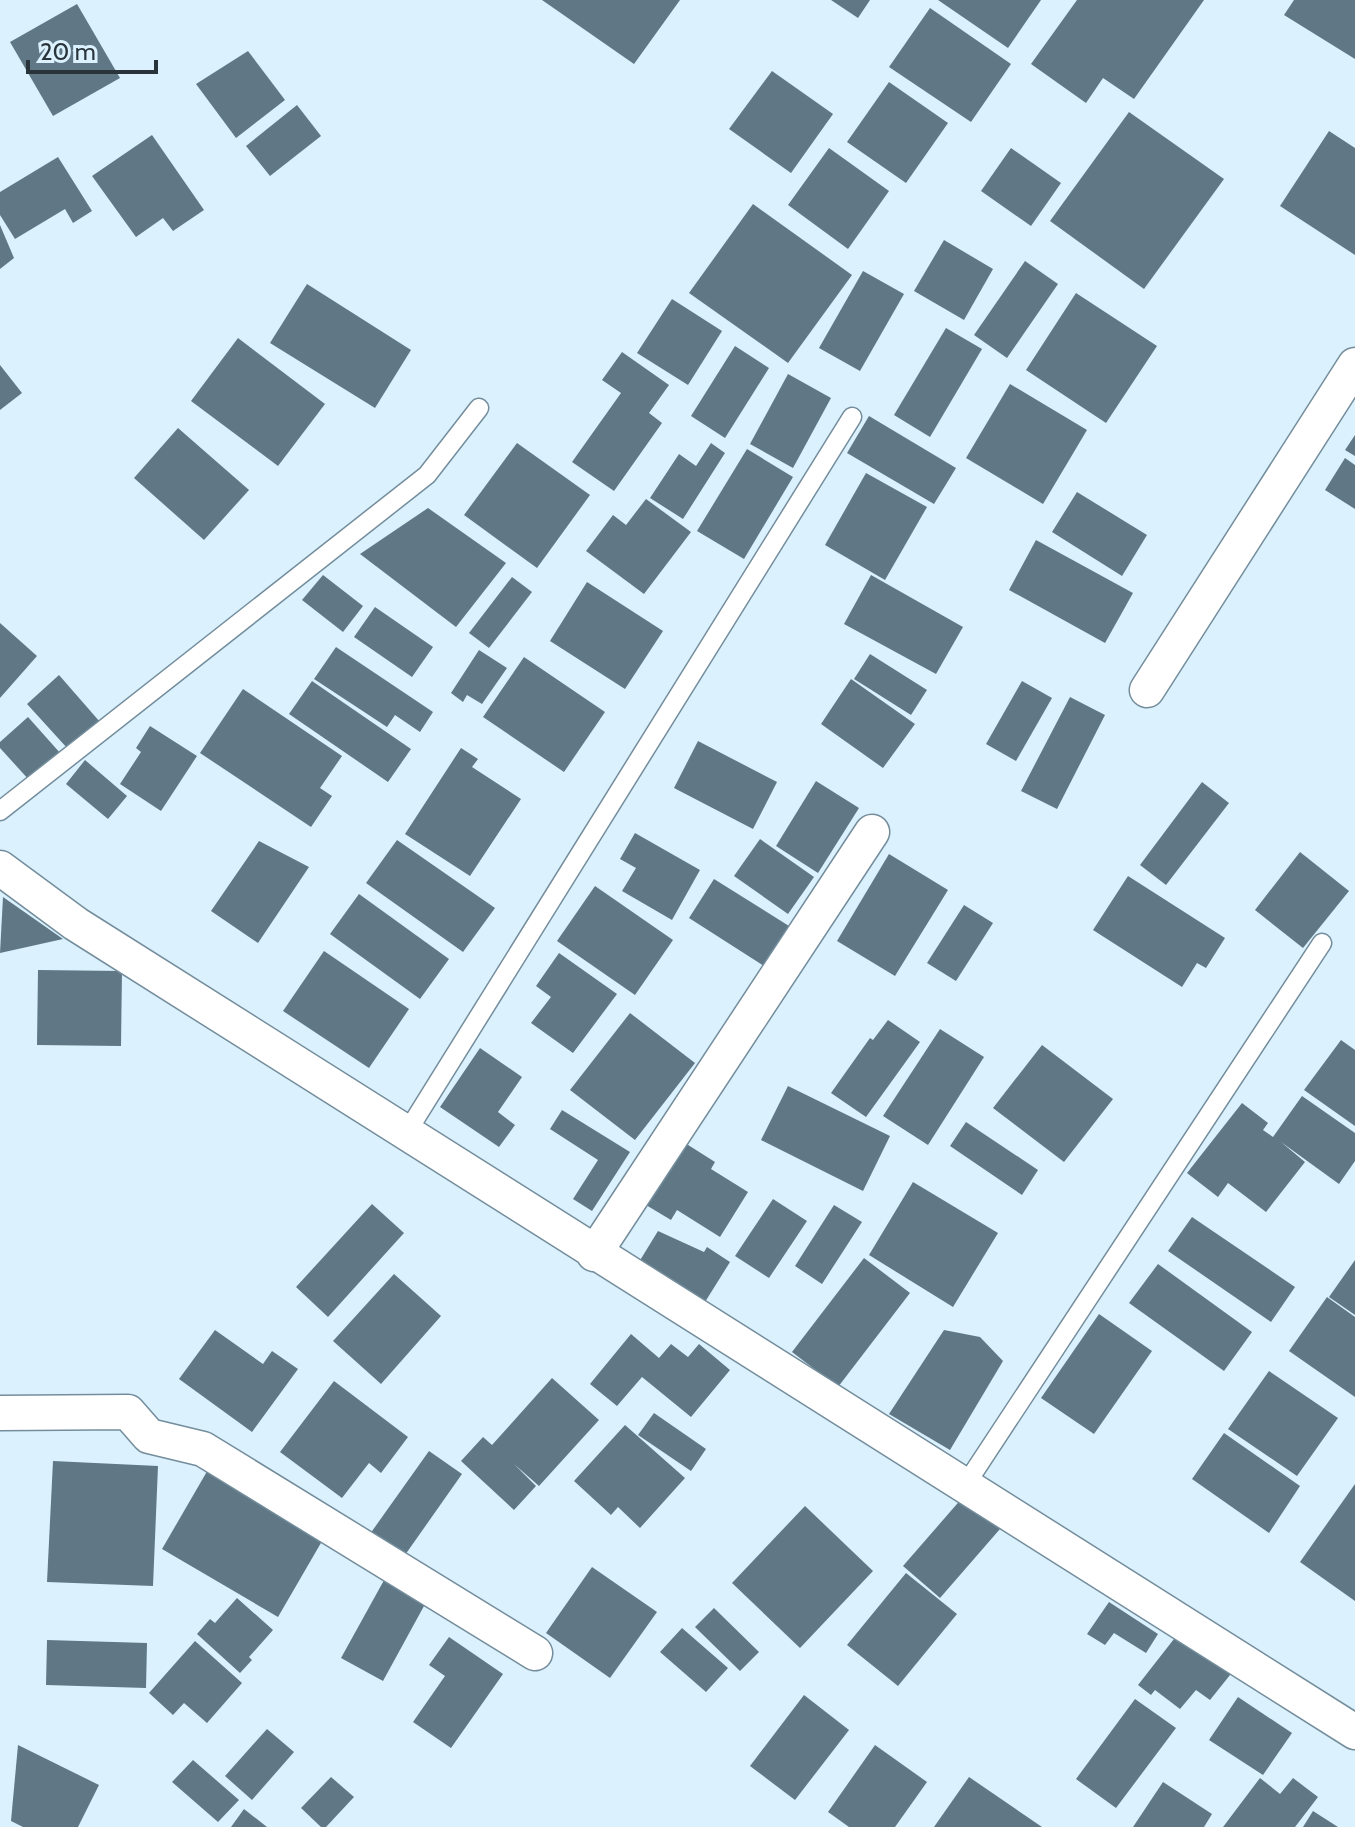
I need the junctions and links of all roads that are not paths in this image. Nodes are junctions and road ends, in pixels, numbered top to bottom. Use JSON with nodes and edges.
{"nodes":[{"id":1,"x":1355,"y":365,"type":"edge"},
{"id":2,"x":479,"y":408,"type":"dead end"},
{"id":3,"x":852,"y":417,"type":"dead end"},
{"id":4,"x":1147,"y":690,"type":"dead end"},
{"id":5,"x":0,"y":811,"type":"edge"},
{"id":6,"x":872,"y":832,"type":"dead end"},
{"id":7,"x":0,"y":868,"type":"edge"},
{"id":8,"x":1322,"y":943,"type":"dead end"},
{"id":9,"x":407,"y":1132,"type":"junction"},
{"id":10,"x":594,"y":1254,"type":"junction"},
{"id":11,"x":0,"y":1413,"type":"edge"},
{"id":12,"x":966,"y":1484,"type":"junction"},
{"id":13,"x":535,"y":1653,"type":"dead end"},
{"id":14,"x":1355,"y":1732,"type":"edge"}],
"edges":[{"from":1,"to":4,"type":"street"},
{"from":2,"to":5,"type":"lane"},
{"from":3,"to":9,"type":"lane"},
{"from":6,"to":10,"type":"street"},
{"from":7,"to":9,"type":"street"},
{"from":8,"to":12,"type":"lane"},
{"from":9,"to":10,"type":"street"},
{"from":10,"to":12,"type":"street"},
{"from":11,"to":13,"type":"street"},
{"from":12,"to":14,"type":"street"}]}
